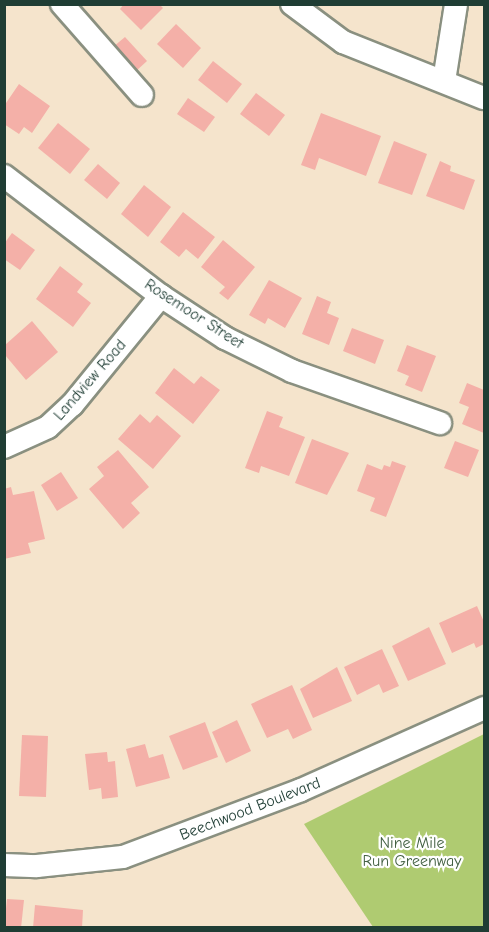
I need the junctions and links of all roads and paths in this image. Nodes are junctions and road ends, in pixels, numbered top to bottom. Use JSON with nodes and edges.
{"nodes":[{"id":1,"x":62,"y":4,"type":"edge"},
{"id":2,"x":292,"y":4,"type":"edge"},
{"id":3,"x":456,"y":4,"type":"edge"},
{"id":4,"x":444,"y":81,"type":"junction"},
{"id":5,"x":142,"y":95,"type":"dead end"},
{"id":6,"x":484,"y":98,"type":"edge"},
{"id":7,"x":4,"y":177,"type":"edge"},
{"id":8,"x":161,"y":296,"type":"junction"},
{"id":9,"x":440,"y":423,"type":"dead end"},
{"id":10,"x":4,"y":447,"type":"edge"},
{"id":11,"x":484,"y":708,"type":"edge"},
{"id":12,"x":4,"y":865,"type":"edge"}],
"edges":[{"from":1,"to":5,"type":"street"},
{"from":2,"to":4,"type":"street"},
{"from":3,"to":4,"type":"street"},
{"from":4,"to":6,"type":"street"},
{"from":7,"to":8,"type":"street","name":"Rosemoor Street"},
{"from":8,"to":9,"type":"street","name":"Rosemoor Street"},
{"from":8,"to":10,"type":"street","name":"Landview Road"},
{"from":11,"to":12,"type":"street","name":"Beechwood Boulevard"}]}
